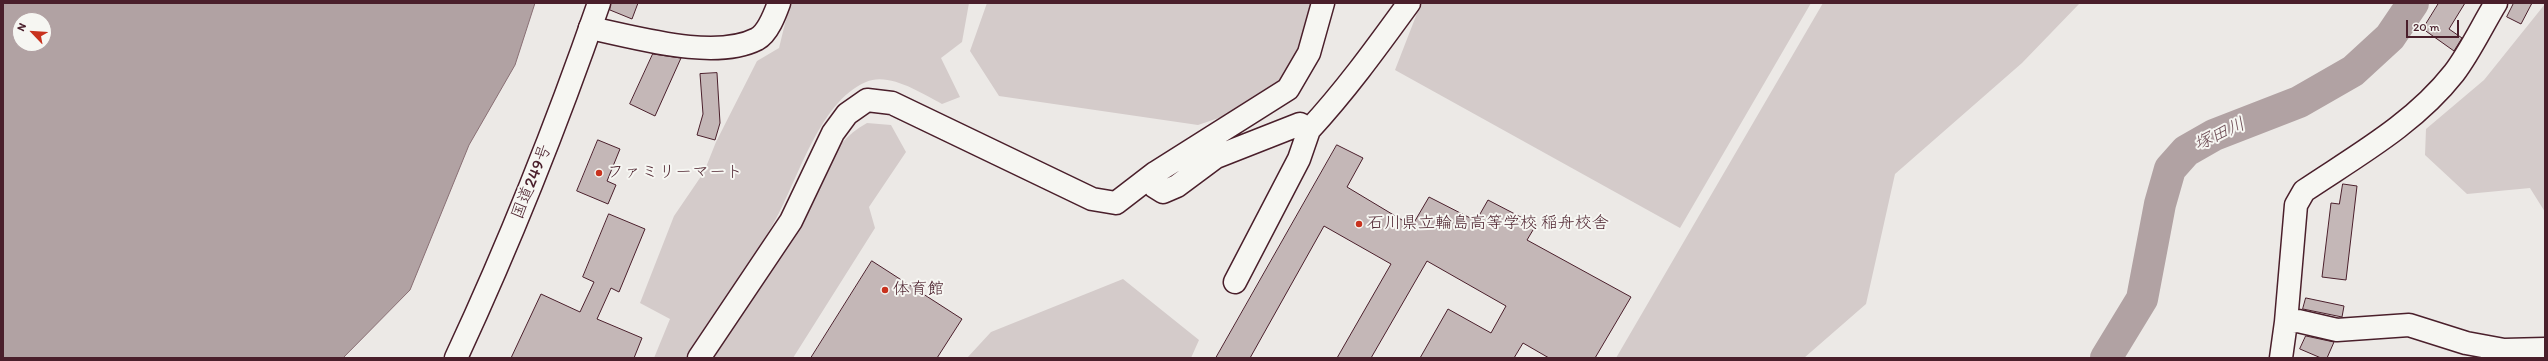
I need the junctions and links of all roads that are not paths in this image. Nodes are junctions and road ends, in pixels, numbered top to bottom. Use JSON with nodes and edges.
{"nodes":[{"id":1,"x":599,"y":3,"type":"edge"},
{"id":2,"x":778,"y":3,"type":"edge"},
{"id":3,"x":1323,"y":3,"type":"edge"},
{"id":4,"x":1409,"y":3,"type":"edge"},
{"id":5,"x":2496,"y":3,"type":"edge"},
{"id":6,"x":590,"y":28,"type":"junction"},
{"id":7,"x":1309,"y":130,"type":"junction"},
{"id":8,"x":1155,"y":173,"type":"junction"},
{"id":9,"x":1235,"y":282,"type":"dead end"},
{"id":10,"x":2286,"y":322,"type":"junction"},
{"id":11,"x":2545,"y":349,"type":"edge"},
{"id":12,"x":456,"y":358,"type":"edge"},
{"id":13,"x":699,"y":358,"type":"edge"},
{"id":14,"x":2281,"y":358,"type":"edge"}],
"edges":[{"from":1,"to":6,"type":"main road","name":"国道249号"},
{"from":2,"to":6,"type":"main road"},
{"from":3,"to":8,"type":"main road"},
{"from":4,"to":7,"type":"main road"},
{"from":5,"to":10,"type":"main road"},
{"from":6,"to":12,"type":"main road","name":"国道249号"},
{"from":7,"to":8,"type":"main road"},
{"from":7,"to":9,"type":"main road"},
{"from":8,"to":13,"type":"main road"},
{"from":10,"to":11,"type":"main road"},
{"from":10,"to":14,"type":"main road"}]}
